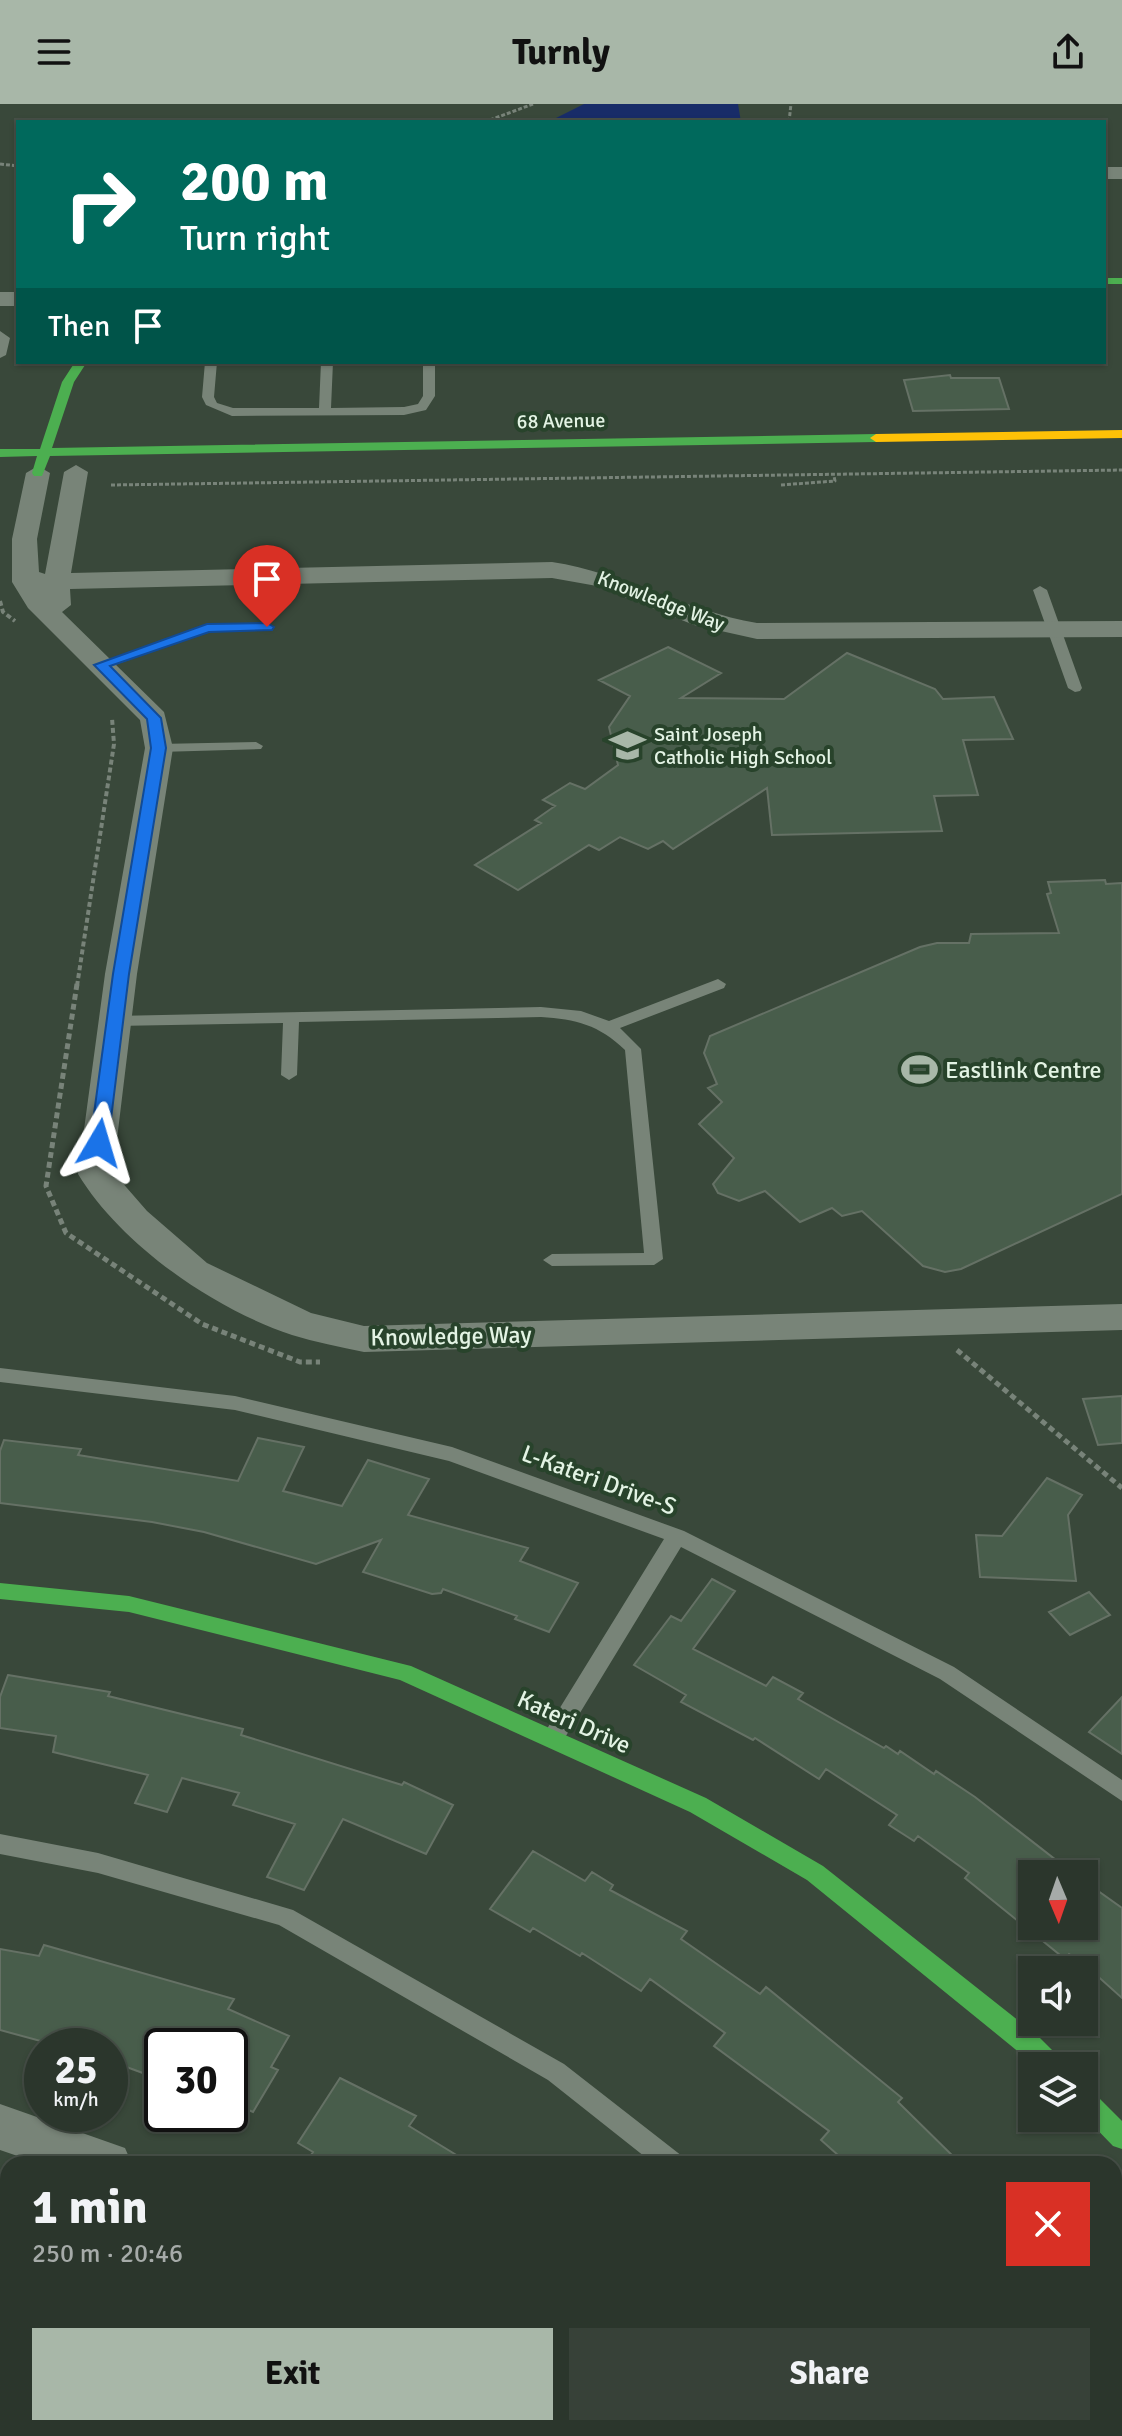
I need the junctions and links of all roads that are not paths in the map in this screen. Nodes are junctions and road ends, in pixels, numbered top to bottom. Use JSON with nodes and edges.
{"nodes":[{"id":1,"x":0,"y":334,"type":"edge"},
{"id":2,"x":0,"y":355,"type":"edge"},
{"id":3,"x":211,"y":364,"type":"edge"},
{"id":4,"x":327,"y":364,"type":"edge"},
{"id":5,"x":429,"y":364,"type":"edge"},
{"id":6,"x":86,"y":368,"type":"edge"},
{"id":7,"x":325,"y":412,"type":"junction"},
{"id":8,"x":1122,"y":434,"type":"edge"},
{"id":9,"x":0,"y":453,"type":"edge"},
{"id":10,"x":90,"y":463,"type":"junction"},
{"id":11,"x":33,"y":466,"type":"junction"},
{"id":12,"x":57,"y":581,"type":"junction"},
{"id":13,"x":25,"y":582,"type":"junction"},
{"id":14,"x":1040,"y":590,"type":"dead end"},
{"id":15,"x":42,"y":626,"type":"junction"},
{"id":16,"x":267,"y":627,"type":"dead end"},
{"id":17,"x":1122,"y":629,"type":"edge"},
{"id":18,"x":1054,"y":630,"type":"junction"},
{"id":19,"x":101,"y":665,"type":"junction"},
{"id":20,"x":1075,"y":688,"type":"dead end"},
{"id":21,"x":256,"y":746,"type":"dead end"},
{"id":22,"x":159,"y":748,"type":"junction"},
{"id":23,"x":718,"y":984,"type":"dead end"},
{"id":24,"x":291,"y":1017,"type":"junction"},
{"id":25,"x":115,"y":1021,"type":"junction"},
{"id":26,"x":611,"y":1026,"type":"junction"},
{"id":27,"x":289,"y":1075,"type":"dead end"},
{"id":28,"x":552,"y":1260,"type":"dead end"},
{"id":29,"x":1122,"y":1317,"type":"edge"},
{"id":30,"x":0,"y":1375,"type":"edge"},
{"id":31,"x":677,"y":1536,"type":"junction"},
{"id":32,"x":0,"y":1591,"type":"edge"},
{"id":33,"x":553,"y":1738,"type":"junction"},
{"id":34,"x":1122,"y":1792,"type":"edge"},
{"id":35,"x":0,"y":1844,"type":"edge"},
{"id":36,"x":1038,"y":2052,"type":"edge"},
{"id":37,"x":1098,"y":2113,"type":"edge"},
{"id":38,"x":0,"y":2127,"type":"edge"},
{"id":39,"x":1122,"y":2138,"type":"edge"},
{"id":40,"x":85,"y":2156,"type":"edge"},
{"id":41,"x":663,"y":2156,"type":"edge"}],
"edges":[{"from":1,"to":2,"type":"lane"},
{"from":3,"to":7,"type":"lane"},
{"from":4,"to":7,"type":"lane"},
{"from":5,"to":7,"type":"lane"},
{"from":6,"to":11,"type":"main road"},
{"from":8,"to":10,"type":"main road","name":"68 Avenue"},
{"from":9,"to":11,"type":"main road","name":"68 Avenue"},
{"from":10,"to":11,"type":"main road","name":"68 Avenue"},
{"from":10,"to":12,"type":"street"},
{"from":11,"to":13,"type":"street"},
{"from":12,"to":13,"type":"street","name":"Knowledge Way"},
{"from":12,"to":15,"type":"street"},
{"from":12,"to":18,"type":"street","name":"Knowledge Way"},
{"from":13,"to":15,"type":"street","name":"Knowledge Way"},
{"from":14,"to":18,"type":"lane"},
{"from":15,"to":19,"type":"street","name":"Knowledge Way"},
{"from":16,"to":19,"type":"lane"},
{"from":17,"to":18,"type":"street","name":"Knowledge Way"},
{"from":18,"to":20,"type":"lane"},
{"from":19,"to":22,"type":"street","name":"Knowledge Way"},
{"from":21,"to":22,"type":"lane"},
{"from":22,"to":25,"type":"street","name":"Knowledge Way"},
{"from":23,"to":26,"type":"lane"},
{"from":24,"to":25,"type":"lane"},
{"from":24,"to":26,"type":"lane"},
{"from":24,"to":27,"type":"lane"},
{"from":25,"to":29,"type":"street","name":"Knowledge Way"},
{"from":26,"to":28,"type":"lane"},
{"from":30,"to":31,"type":"lane","name":"L-Kateri Drive-S"},
{"from":31,"to":33,"type":"lane"},
{"from":31,"to":34,"type":"lane","name":"L-Kateri Drive-S"},
{"from":32,"to":33,"type":"main road","name":"Kateri Drive"},
{"from":33,"to":36,"type":"main road","name":"Kateri Drive"},
{"from":35,"to":41,"type":"lane"},
{"from":37,"to":39,"type":"main road"},
{"from":38,"to":40,"type":"street"}]}
